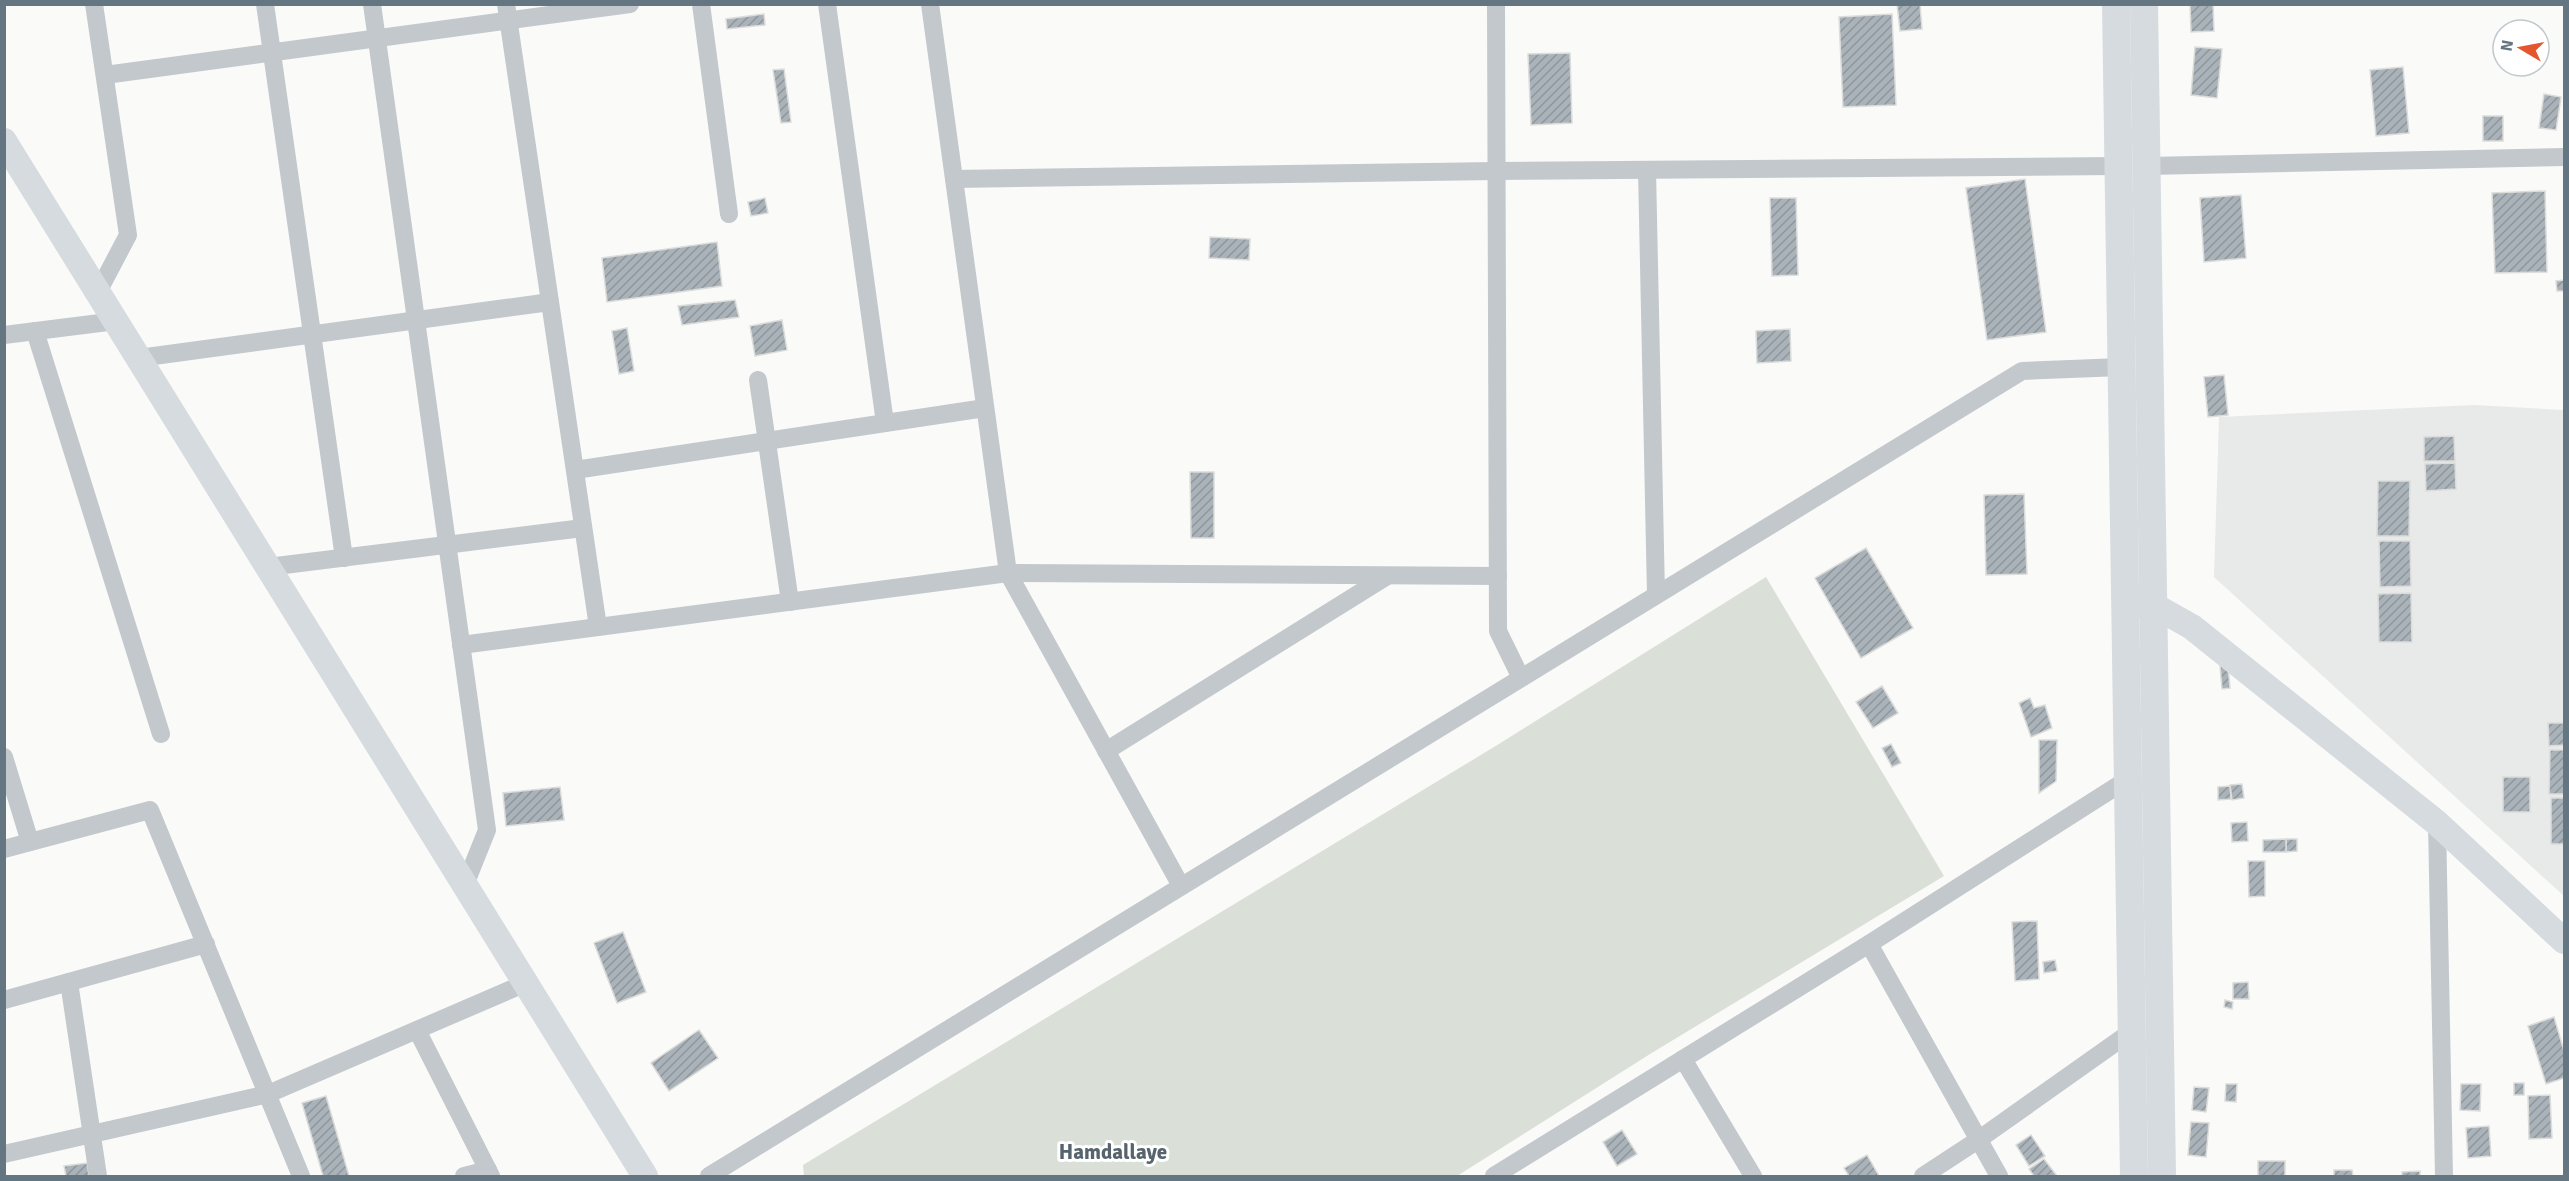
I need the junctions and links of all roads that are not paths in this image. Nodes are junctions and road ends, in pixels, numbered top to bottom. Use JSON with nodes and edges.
{"nodes":[{"id":1,"x":94,"y":4,"type":"edge"},
{"id":2,"x":265,"y":4,"type":"edge"},
{"id":3,"x":372,"y":4,"type":"edge"},
{"id":4,"x":630,"y":4,"type":"edge"},
{"id":5,"x":701,"y":4,"type":"edge"},
{"id":6,"x":826,"y":4,"type":"edge"},
{"id":7,"x":930,"y":4,"type":"edge"},
{"id":8,"x":1496,"y":4,"type":"edge"},
{"id":9,"x":2116,"y":4,"type":"edge"},
{"id":10,"x":2144,"y":4,"type":"edge"},
{"id":11,"x":507,"y":13,"type":"edge"},
{"id":12,"x":376,"y":39,"type":"junction"},
{"id":13,"x":272,"y":53,"type":"junction"},
{"id":14,"x":105,"y":75,"type":"junction"},
{"id":15,"x":4,"y":141,"type":"edge"},
{"id":16,"x":2565,"y":157,"type":"edge"},
{"id":17,"x":2118,"y":166,"type":"junction"},
{"id":18,"x":2147,"y":166,"type":"junction"},
{"id":19,"x":1647,"y":170,"type":"junction"},
{"id":20,"x":1496,"y":171,"type":"junction"},
{"id":21,"x":954,"y":179,"type":"junction"},
{"id":22,"x":729,"y":214,"type":"dead end"},
{"id":23,"x":98,"y":292,"type":"junction"},
{"id":24,"x":550,"y":302,"type":"junction"},
{"id":25,"x":416,"y":320,"type":"junction"},
{"id":26,"x":116,"y":321,"type":"junction"},
{"id":27,"x":35,"y":331,"type":"junction"},
{"id":28,"x":4,"y":335,"type":"edge"},
{"id":29,"x":312,"y":335,"type":"junction"},
{"id":30,"x":139,"y":358,"type":"junction"},
{"id":31,"x":2121,"y":367,"type":"junction"},
{"id":32,"x":758,"y":380,"type":"dead end"},
{"id":33,"x":985,"y":408,"type":"junction"},
{"id":34,"x":885,"y":423,"type":"junction"},
{"id":35,"x":767,"y":441,"type":"junction"},
{"id":36,"x":575,"y":470,"type":"junction"},
{"id":37,"x":584,"y":528,"type":"junction"},
{"id":38,"x":447,"y":545,"type":"junction"},
{"id":39,"x":344,"y":558,"type":"junction"},
{"id":40,"x":268,"y":567,"type":"junction"},
{"id":41,"x":1008,"y":573,"type":"junction"},
{"id":42,"x":1388,"y":575,"type":"junction"},
{"id":43,"x":1498,"y":576,"type":"junction"},
{"id":44,"x":1656,"y":595,"type":"junction"},
{"id":45,"x":790,"y":602,"type":"junction"},
{"id":46,"x":2125,"y":604,"type":"junction"},
{"id":47,"x":2153,"y":605,"type":"junction"},
{"id":48,"x":598,"y":627,"type":"junction"},
{"id":49,"x":461,"y":645,"type":"junction"},
{"id":50,"x":1521,"y":678,"type":"junction"},
{"id":51,"x":161,"y":734,"type":"dead end"},
{"id":52,"x":1106,"y":751,"type":"junction"},
{"id":53,"x":4,"y":757,"type":"edge"},
{"id":54,"x":2128,"y":779,"type":"junction"},
{"id":55,"x":2437,"y":823,"type":"junction"},
{"id":56,"x":30,"y":842,"type":"junction"},
{"id":57,"x":4,"y":849,"type":"edge"},
{"id":58,"x":465,"y":885,"type":"junction"},
{"id":59,"x":1181,"y":886,"type":"junction"},
{"id":60,"x":2565,"y":941,"type":"edge"},
{"id":61,"x":206,"y":944,"type":"junction"},
{"id":62,"x":1869,"y":944,"type":"junction"},
{"id":63,"x":69,"y":982,"type":"junction"},
{"id":64,"x":526,"y":983,"type":"junction"},
{"id":65,"x":4,"y":1000,"type":"edge"},
{"id":66,"x":417,"y":1030,"type":"junction"},
{"id":67,"x":2132,"y":1031,"type":"junction"},
{"id":68,"x":1683,"y":1059,"type":"junction"},
{"id":69,"x":268,"y":1094,"type":"junction"},
{"id":70,"x":92,"y":1135,"type":"junction"},
{"id":71,"x":1978,"y":1140,"type":"junction"},
{"id":72,"x":4,"y":1154,"type":"edge"},
{"id":73,"x":489,"y":1173,"type":"edge"},
{"id":74,"x":98,"y":1176,"type":"edge"},
{"id":75,"x":301,"y":1176,"type":"edge"},
{"id":76,"x":464,"y":1176,"type":"edge"},
{"id":77,"x":645,"y":1176,"type":"edge"},
{"id":78,"x":709,"y":1176,"type":"edge"},
{"id":79,"x":1494,"y":1176,"type":"edge"},
{"id":80,"x":1753,"y":1176,"type":"edge"},
{"id":81,"x":1923,"y":1176,"type":"edge"},
{"id":82,"x":1999,"y":1176,"type":"edge"},
{"id":83,"x":2134,"y":1176,"type":"edge"},
{"id":84,"x":2162,"y":1176,"type":"edge"},
{"id":85,"x":2444,"y":1176,"type":"edge"}],
"edges":[{"from":1,"to":14,"type":"street"},
{"from":2,"to":13,"type":"street"},
{"from":3,"to":12,"type":"street"},
{"from":4,"to":11,"type":"street"},
{"from":5,"to":22,"type":"street"},
{"from":6,"to":34,"type":"street"},
{"from":7,"to":21,"type":"street"},
{"from":8,"to":20,"type":"street"},
{"from":9,"to":17,"type":"main road"},
{"from":10,"to":18,"type":"main road"},
{"from":11,"to":12,"type":"street"},
{"from":11,"to":24,"type":"street"},
{"from":12,"to":13,"type":"street"},
{"from":12,"to":25,"type":"street"},
{"from":13,"to":14,"type":"street"},
{"from":13,"to":29,"type":"street"},
{"from":14,"to":23,"type":"street"},
{"from":15,"to":23,"type":"main road"},
{"from":16,"to":18,"type":"street"},
{"from":17,"to":19,"type":"street"},
{"from":17,"to":31,"type":"main road"},
{"from":18,"to":47,"type":"main road"},
{"from":19,"to":20,"type":"street"},
{"from":19,"to":44,"type":"street"},
{"from":20,"to":21,"type":"street"},
{"from":20,"to":43,"type":"street"},
{"from":21,"to":33,"type":"street"},
{"from":23,"to":26,"type":"main road"},
{"from":24,"to":25,"type":"street"},
{"from":24,"to":36,"type":"street"},
{"from":25,"to":29,"type":"street"},
{"from":25,"to":38,"type":"street"},
{"from":26,"to":27,"type":"street"},
{"from":26,"to":30,"type":"main road"},
{"from":27,"to":28,"type":"street"},
{"from":27,"to":51,"type":"street"},
{"from":29,"to":30,"type":"street"},
{"from":29,"to":39,"type":"street"},
{"from":30,"to":40,"type":"main road"},
{"from":31,"to":44,"type":"street"},
{"from":31,"to":46,"type":"main road"},
{"from":32,"to":35,"type":"street"},
{"from":33,"to":34,"type":"street"},
{"from":33,"to":41,"type":"street"},
{"from":34,"to":35,"type":"street"},
{"from":35,"to":36,"type":"street"},
{"from":35,"to":45,"type":"street"},
{"from":36,"to":37,"type":"street"},
{"from":37,"to":38,"type":"street"},
{"from":37,"to":48,"type":"street"},
{"from":38,"to":39,"type":"street"},
{"from":38,"to":49,"type":"street"},
{"from":39,"to":40,"type":"street"},
{"from":40,"to":58,"type":"main road"},
{"from":41,"to":42,"type":"street"},
{"from":41,"to":45,"type":"street"},
{"from":41,"to":52,"type":"street"},
{"from":42,"to":43,"type":"street"},
{"from":42,"to":52,"type":"street"},
{"from":43,"to":50,"type":"street"},
{"from":44,"to":50,"type":"street"},
{"from":45,"to":48,"type":"street"},
{"from":46,"to":47,"type":"main road"},
{"from":46,"to":54,"type":"main road"},
{"from":47,"to":55,"type":"main road"},
{"from":47,"to":84,"type":"main road"},
{"from":48,"to":49,"type":"street"},
{"from":49,"to":58,"type":"street"},
{"from":50,"to":59,"type":"street"},
{"from":52,"to":59,"type":"street"},
{"from":53,"to":56,"type":"street"},
{"from":54,"to":62,"type":"street"},
{"from":54,"to":67,"type":"main road"},
{"from":55,"to":60,"type":"main road"},
{"from":55,"to":85,"type":"street"},
{"from":56,"to":57,"type":"street"},
{"from":56,"to":61,"type":"street"},
{"from":58,"to":64,"type":"main road"},
{"from":59,"to":78,"type":"street"},
{"from":61,"to":63,"type":"street"},
{"from":61,"to":69,"type":"street"},
{"from":62,"to":68,"type":"street"},
{"from":62,"to":71,"type":"street"},
{"from":63,"to":65,"type":"street"},
{"from":63,"to":70,"type":"street"},
{"from":64,"to":66,"type":"street"},
{"from":64,"to":77,"type":"main road"},
{"from":66,"to":69,"type":"street"},
{"from":66,"to":73,"type":"street"},
{"from":67,"to":71,"type":"street"},
{"from":67,"to":83,"type":"main road"},
{"from":68,"to":79,"type":"street"},
{"from":68,"to":80,"type":"street"},
{"from":69,"to":70,"type":"street"},
{"from":69,"to":75,"type":"street"},
{"from":70,"to":72,"type":"street"},
{"from":70,"to":74,"type":"street"},
{"from":71,"to":81,"type":"street"},
{"from":71,"to":82,"type":"street"},
{"from":73,"to":76,"type":"street"}]}
